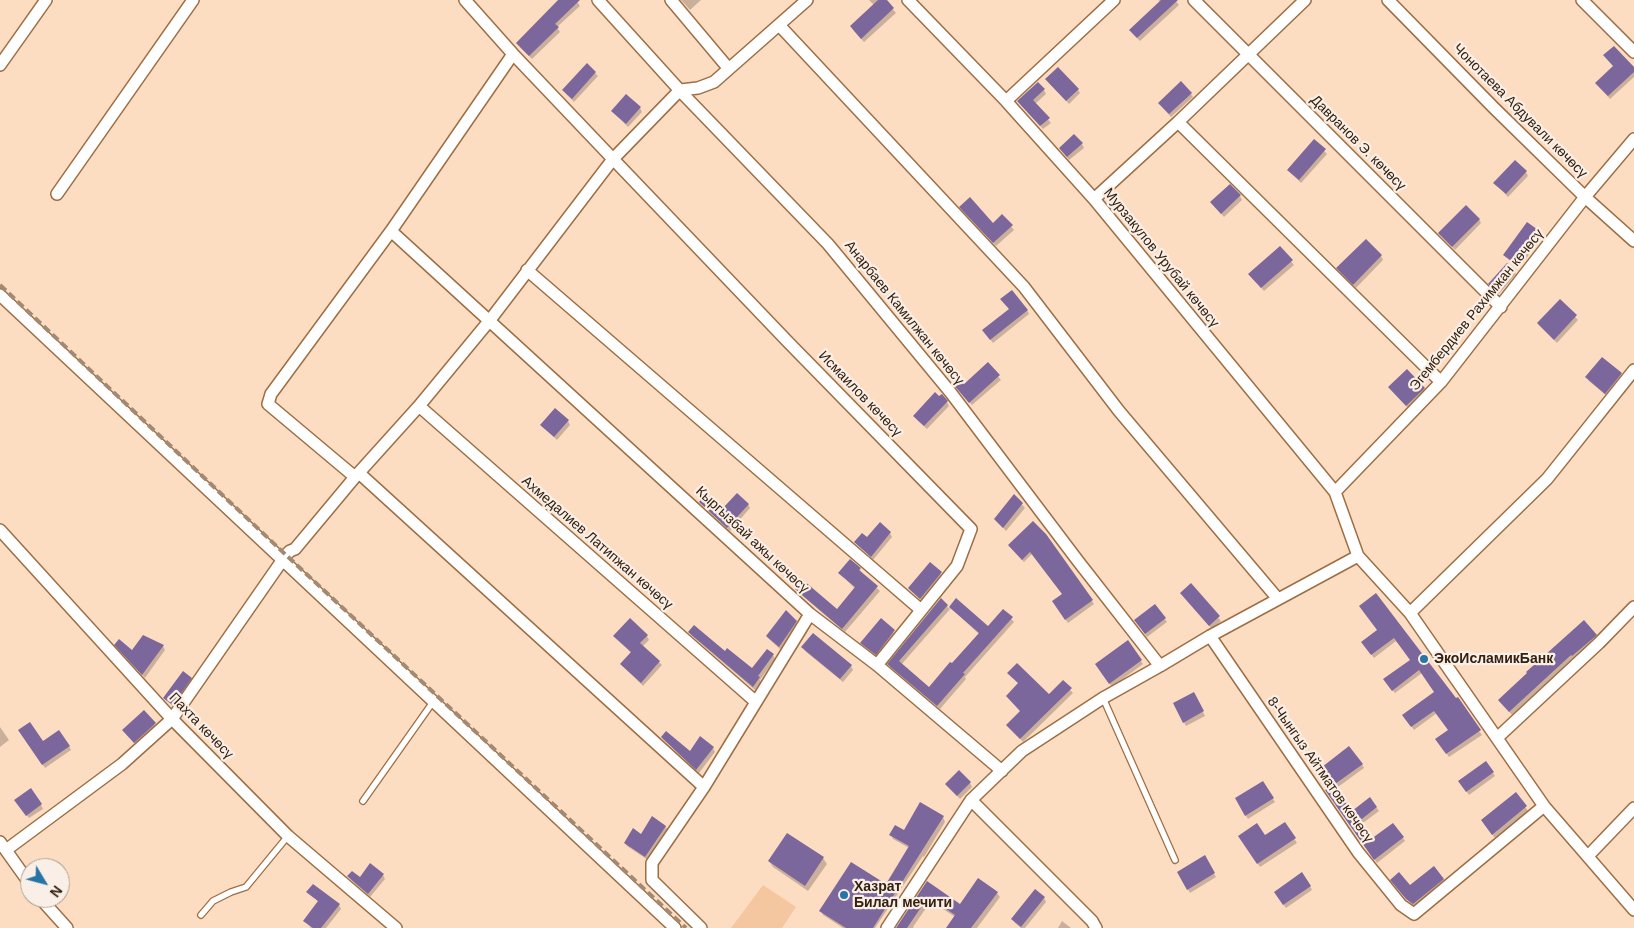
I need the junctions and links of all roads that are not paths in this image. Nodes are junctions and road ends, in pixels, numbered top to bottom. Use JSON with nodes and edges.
{"nodes":[{"id":1,"x":46,"y":0,"type":"edge"},
{"id":2,"x":193,"y":0,"type":"edge"},
{"id":3,"x":465,"y":0,"type":"edge"},
{"id":4,"x":598,"y":0,"type":"edge"},
{"id":5,"x":671,"y":0,"type":"edge"},
{"id":6,"x":808,"y":0,"type":"edge"},
{"id":7,"x":908,"y":0,"type":"edge"},
{"id":8,"x":1114,"y":0,"type":"edge"},
{"id":9,"x":1194,"y":0,"type":"edge"},
{"id":10,"x":1305,"y":0,"type":"edge"},
{"id":11,"x":1388,"y":0,"type":"edge"},
{"id":12,"x":1582,"y":0,"type":"edge"},
{"id":13,"x":779,"y":26,"type":"junction"},
{"id":14,"x":1634,"y":52,"type":"edge"},
{"id":15,"x":513,"y":54,"type":"junction"},
{"id":16,"x":1248,"y":55,"type":"junction"},
{"id":17,"x":0,"y":65,"type":"edge"},
{"id":18,"x":729,"y":69,"type":"junction"},
{"id":19,"x":680,"y":90,"type":"junction"},
{"id":20,"x":1006,"y":101,"type":"junction"},
{"id":21,"x":1178,"y":122,"type":"junction"},
{"id":22,"x":1634,"y":139,"type":"edge"},
{"id":23,"x":613,"y":159,"type":"junction"},
{"id":24,"x":57,"y":194,"type":"dead end"},
{"id":25,"x":1585,"y":197,"type":"junction"},
{"id":26,"x":1094,"y":199,"type":"junction"},
{"id":27,"x":391,"y":231,"type":"junction"},
{"id":28,"x":1634,"y":241,"type":"edge"},
{"id":29,"x":527,"y":270,"type":"junction"},
{"id":30,"x":0,"y":295,"type":"edge"},
{"id":31,"x":1501,"y":307,"type":"junction"},
{"id":32,"x":490,"y":320,"type":"junction"},
{"id":33,"x":1634,"y":370,"type":"edge"},
{"id":34,"x":1441,"y":382,"type":"junction"},
{"id":35,"x":418,"y":406,"type":"junction"},
{"id":36,"x":357,"y":475,"type":"junction"},
{"id":37,"x":1336,"y":492,"type":"junction"},
{"id":38,"x":0,"y":530,"type":"edge"},
{"id":39,"x":1358,"y":556,"type":"junction"},
{"id":40,"x":282,"y":561,"type":"junction"},
{"id":41,"x":1278,"y":599,"type":"junction"},
{"id":42,"x":1634,"y":607,"type":"edge"},
{"id":43,"x":921,"y":610,"type":"junction"},
{"id":44,"x":1410,"y":613,"type":"junction"},
{"id":45,"x":810,"y":614,"type":"junction"},
{"id":46,"x":1210,"y":636,"type":"junction"},
{"id":47,"x":877,"y":665,"type":"junction"},
{"id":48,"x":1160,"y":666,"type":"junction"},
{"id":49,"x":1103,"y":698,"type":"junction"},
{"id":50,"x":433,"y":702,"type":"junction"},
{"id":51,"x":756,"y":702,"type":"junction"},
{"id":52,"x":172,"y":719,"type":"junction"},
{"id":53,"x":1497,"y":738,"type":"junction"},
{"id":54,"x":1002,"y":771,"type":"junction"},
{"id":55,"x":704,"y":787,"type":"junction"},
{"id":56,"x":971,"y":800,"type":"junction"},
{"id":57,"x":363,"y":801,"type":"dead end"},
{"id":58,"x":1544,"y":806,"type":"junction"},
{"id":59,"x":1634,"y":808,"type":"edge"},
{"id":60,"x":288,"y":836,"type":"junction"},
{"id":61,"x":3,"y":846,"type":"edge"},
{"id":62,"x":1588,"y":856,"type":"junction"},
{"id":63,"x":1175,"y":860,"type":"dead end"},
{"id":64,"x":20,"y":870,"type":"edge"},
{"id":65,"x":49,"y":908,"type":"edge"},
{"id":66,"x":1634,"y":910,"type":"edge"},
{"id":67,"x":201,"y":915,"type":"dead end"},
{"id":68,"x":1092,"y":926,"type":"edge"},
{"id":69,"x":67,"y":928,"type":"edge"},
{"id":70,"x":396,"y":928,"type":"edge"},
{"id":71,"x":675,"y":928,"type":"edge"},
{"id":72,"x":701,"y":928,"type":"edge"},
{"id":73,"x":888,"y":928,"type":"edge"}],
"edges":[{"from":1,"to":17,"type":"street"},
{"from":2,"to":24,"type":"street"},
{"from":3,"to":15,"type":"street"},
{"from":4,"to":19,"type":"street","name":"Анарбаев Камилжан көчөсү"},
{"from":5,"to":18,"type":"street"},
{"from":6,"to":13,"type":"street"},
{"from":7,"to":20,"type":"street","name":"Мурзакулов Урубай көчөсү"},
{"from":8,"to":20,"type":"street"},
{"from":9,"to":16,"type":"street","name":"Давранов Э. көчөсү"},
{"from":10,"to":16,"type":"street"},
{"from":11,"to":25,"type":"street","name":"Чонотаева Абдували көчөсү"},
{"from":12,"to":14,"type":"street"},
{"from":13,"to":18,"type":"street"},
{"from":13,"to":41,"type":"street"},
{"from":15,"to":23,"type":"street"},
{"from":15,"to":27,"type":"street"},
{"from":16,"to":21,"type":"street"},
{"from":16,"to":31,"type":"street","name":"Давранов Э. көчөсү"},
{"from":18,"to":19,"type":"street"},
{"from":19,"to":23,"type":"street"},
{"from":19,"to":48,"type":"street","name":"Анарбаев Камилжан көчөсү"},
{"from":20,"to":26,"type":"street","name":"Мурзакулов Урубай көчөсү"},
{"from":21,"to":26,"type":"street"},
{"from":21,"to":34,"type":"street"},
{"from":22,"to":25,"type":"street","name":"Эгембердиев Рахимжан көчөсү"},
{"from":23,"to":29,"type":"street"},
{"from":23,"to":43,"type":"street","name":"Исмаилов көчөсү"},
{"from":25,"to":28,"type":"street","name":"Чонотаева Абдували көчөсү"},
{"from":25,"to":31,"type":"street","name":"Эгембердиев Рахимжан көчөсү"},
{"from":26,"to":37,"type":"street","name":"Мурзакулов Урубай көчөсү"},
{"from":27,"to":32,"type":"street","name":"Кыргызбай ажы көчөсү"},
{"from":27,"to":36,"type":"street"},
{"from":29,"to":32,"type":"street"},
{"from":29,"to":43,"type":"street"},
{"from":30,"to":40,"type":"street"},
{"from":31,"to":34,"type":"street","name":"Эгембердиев Рахимжан көчөсү"},
{"from":32,"to":35,"type":"street"},
{"from":32,"to":45,"type":"street","name":"Кыргызбай ажы көчөсү"},
{"from":33,"to":44,"type":"street"},
{"from":34,"to":37,"type":"street","name":"Эгембердиев Рахимжан көчөсү"},
{"from":35,"to":36,"type":"street"},
{"from":35,"to":51,"type":"street","name":"Ахмедалиев Латипжан көчөсү"},
{"from":36,"to":40,"type":"street"},
{"from":36,"to":55,"type":"street"},
{"from":37,"to":39,"type":"street","name":"Мурзакулов Урубай көчөсү"},
{"from":38,"to":52,"type":"street","name":"Пахта көчөсү"},
{"from":39,"to":41,"type":"street"},
{"from":39,"to":44,"type":"street"},
{"from":40,"to":50,"type":"street"},
{"from":40,"to":52,"type":"street"},
{"from":41,"to":46,"type":"street"},
{"from":42,"to":53,"type":"street"},
{"from":43,"to":47,"type":"street","name":"Исмаилов көчөсү"},
{"from":44,"to":53,"type":"street"},
{"from":45,"to":47,"type":"street","name":"Кыргызбай ажы көчөсү"},
{"from":45,"to":51,"type":"street"},
{"from":46,"to":48,"type":"street"},
{"from":46,"to":58,"type":"street","name":"8-Чынгыз Айтматов көчөсү"},
{"from":47,"to":54,"type":"street","name":"Кыргызбай ажы көчөсү"},
{"from":48,"to":49,"type":"street"},
{"from":49,"to":54,"type":"street"},
{"from":49,"to":63,"type":"lane"},
{"from":50,"to":57,"type":"lane"},
{"from":50,"to":71,"type":"street"},
{"from":51,"to":55,"type":"street"},
{"from":52,"to":60,"type":"street","name":"Пахта көчөсү"},
{"from":52,"to":61,"type":"street"},
{"from":53,"to":58,"type":"street"},
{"from":54,"to":56,"type":"street"},
{"from":55,"to":72,"type":"street"},
{"from":56,"to":68,"type":"street"},
{"from":56,"to":73,"type":"street"},
{"from":58,"to":62,"type":"street"},
{"from":59,"to":62,"type":"street"},
{"from":60,"to":67,"type":"lane"},
{"from":60,"to":70,"type":"street","name":"Пахта көчөсү"},
{"from":61,"to":64,"type":"street"},
{"from":62,"to":66,"type":"street"},
{"from":65,"to":69,"type":"street"}]}
